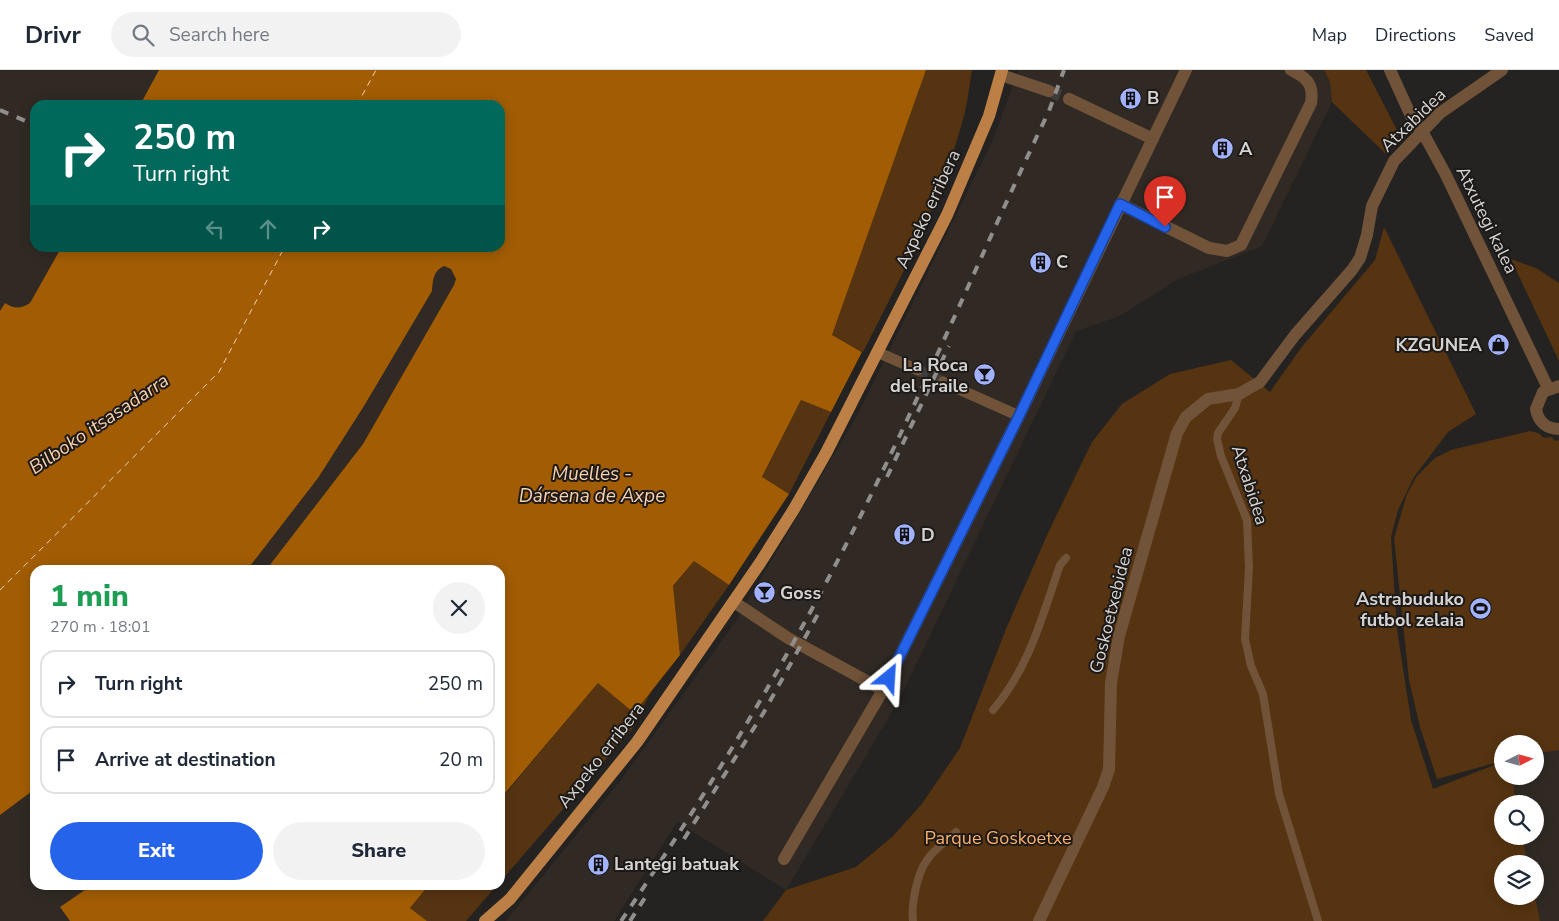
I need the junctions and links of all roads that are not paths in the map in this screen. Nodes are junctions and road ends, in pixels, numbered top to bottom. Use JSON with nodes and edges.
{"nodes":[{"id":1,"x":1186,"y":70,"type":"edge"},
{"id":2,"x":1291,"y":70,"type":"edge"},
{"id":3,"x":1390,"y":70,"type":"edge"},
{"id":4,"x":1502,"y":70,"type":"edge"},
{"id":5,"x":1001,"y":72,"type":"edge"},
{"id":6,"x":1049,"y":91,"type":"tunnel mouth"},
{"id":7,"x":1068,"y":100,"type":"tunnel mouth"},
{"id":8,"x":1422,"y":130,"type":"junction"},
{"id":9,"x":1153,"y":139,"type":"junction"},
{"id":10,"x":1120,"y":204,"type":"junction"},
{"id":11,"x":877,"y":352,"type":"junction"},
{"id":12,"x":918,"y":370,"type":"tunnel mouth"},
{"id":13,"x":943,"y":382,"type":"tunnel mouth"},
{"id":14,"x":1554,"y":387,"type":"edge"},
{"id":15,"x":1239,"y":394,"type":"junction"},
{"id":16,"x":1019,"y":416,"type":"junction"},
{"id":17,"x":1559,"y":429,"type":"edge"},
{"id":18,"x":1066,"y":558,"type":"dead end"},
{"id":19,"x":734,"y":602,"type":"junction"},
{"id":20,"x":883,"y":690,"type":"junction"},
{"id":21,"x":993,"y":710,"type":"dead end"},
{"id":22,"x":956,"y":832,"type":"dead end"},
{"id":23,"x":784,"y":859,"type":"dead end"},
{"id":24,"x":510,"y":899,"type":"junction"},
{"id":25,"x":485,"y":921,"type":"edge"},
{"id":26,"x":494,"y":921,"type":"edge"},
{"id":27,"x":913,"y":921,"type":"edge"},
{"id":28,"x":1039,"y":921,"type":"edge"},
{"id":29,"x":1318,"y":921,"type":"edge"}],
"edges":[{"from":1,"to":9,"type":"street"},
{"from":2,"to":10,"type":"street"},
{"from":3,"to":8,"type":"street","name":"Atxutegi kalea"},
{"from":4,"to":8,"type":"street","name":"Atxabidea"},
{"from":5,"to":6,"type":"street","name":"Axpeko erribera"},
{"from":5,"to":11,"type":"main road","name":"Axpeko erribera"},
{"from":7,"to":9,"type":"street"},
{"from":8,"to":14,"type":"street","name":"Atxutegi kalea"},
{"from":8,"to":15,"type":"street","name":"Atxabidea"},
{"from":9,"to":10,"type":"street"},
{"from":10,"to":16,"type":"street"},
{"from":11,"to":12,"type":"street"},
{"from":11,"to":19,"type":"main road","name":"Axpeko erribera"},
{"from":13,"to":16,"type":"street"},
{"from":14,"to":17,"type":"street"},
{"from":15,"to":28,"type":"street","name":"Goskoetxebidea"},
{"from":15,"to":29,"type":"lane","name":"Atxabidea"},
{"from":16,"to":20,"type":"street"},
{"from":18,"to":21,"type":"lane"},
{"from":19,"to":20,"type":"street"},
{"from":19,"to":24,"type":"main road","name":"Axpeko erribera"},
{"from":20,"to":23,"type":"street"},
{"from":22,"to":27,"type":"lane"},
{"from":24,"to":25,"type":"main road","name":"Axpeko erribera"},
{"from":24,"to":26,"type":"main road"}]}
